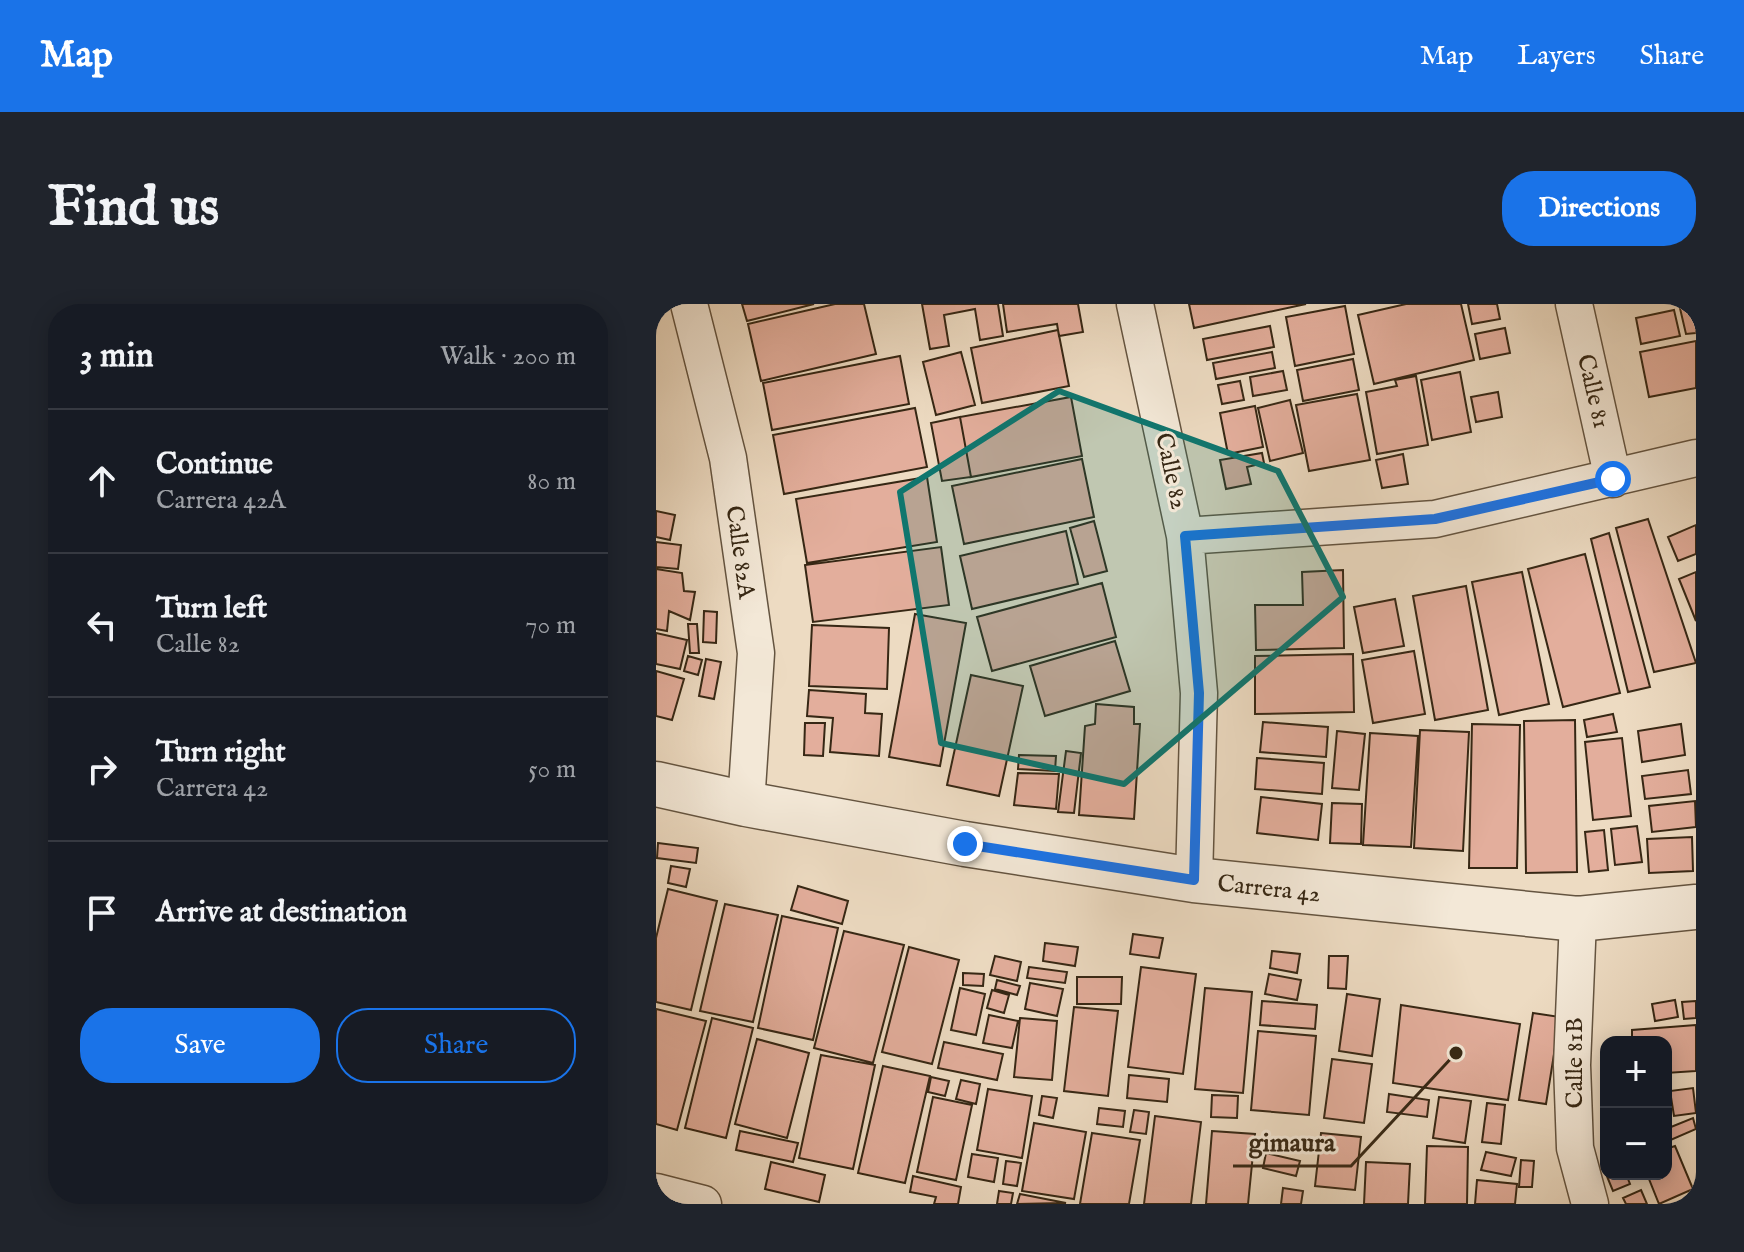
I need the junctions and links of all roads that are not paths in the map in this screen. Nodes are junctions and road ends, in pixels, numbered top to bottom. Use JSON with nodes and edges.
{"nodes":[{"id":1,"x":689,"y":304,"type":"edge"},
{"id":2,"x":1135,"y":304,"type":"edge"},
{"id":3,"x":1574,"y":304,"type":"edge"},
{"id":4,"x":1696,"y":458,"type":"edge"},
{"id":5,"x":1613,"y":479,"type":"junction"},
{"id":6,"x":1185,"y":536,"type":"junction"},
{"id":7,"x":656,"y":784,"type":"edge"},
{"id":8,"x":746,"y":804,"type":"junction"},
{"id":9,"x":1194,"y":880,"type":"junction"},
{"id":10,"x":1696,"y":907,"type":"edge"},
{"id":11,"x":1578,"y":919,"type":"junction"},
{"id":12,"x":656,"y":1192,"type":"edge"},
{"id":13,"x":703,"y":1204,"type":"edge"},
{"id":14,"x":1590,"y":1204,"type":"edge"}],
"edges":[{"from":1,"to":8,"type":"street","name":"Calle 82A"},
{"from":2,"to":6,"type":"street","name":"Calle 82"},
{"from":3,"to":5,"type":"street","name":"Calle 81"},
{"from":4,"to":5,"type":"street"},
{"from":5,"to":6,"type":"street"},
{"from":6,"to":9,"type":"street","name":"Calle 82"},
{"from":7,"to":8,"type":"street","name":"Carrera 42"},
{"from":8,"to":9,"type":"street","name":"Carrera 42"},
{"from":9,"to":11,"type":"street","name":"Carrera 42"},
{"from":10,"to":11,"type":"street","name":"Carrera 42"},
{"from":11,"to":14,"type":"street","name":"Calle 81B"},
{"from":12,"to":13,"type":"street"}]}
